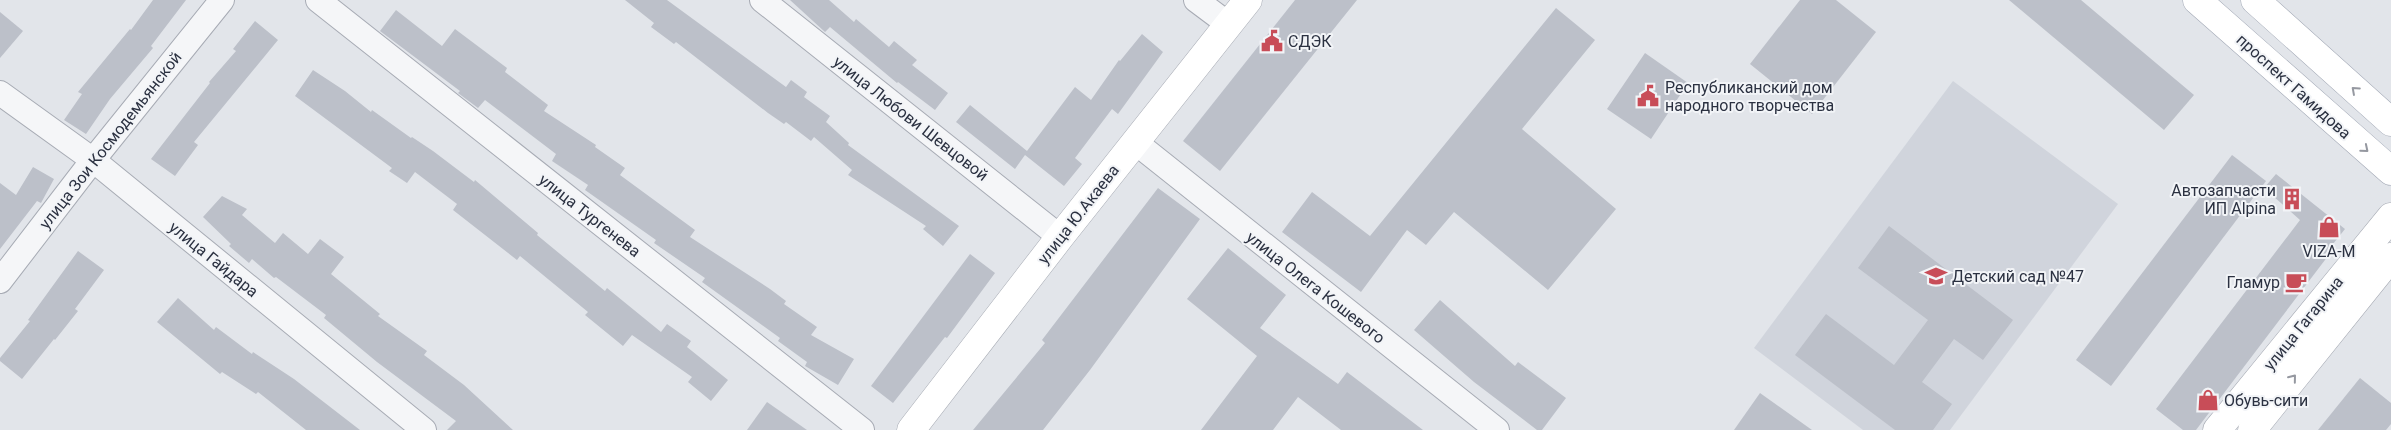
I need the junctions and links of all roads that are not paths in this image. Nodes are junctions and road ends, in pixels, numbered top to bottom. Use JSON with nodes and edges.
{"nodes":[{"id":1,"x":222,"y":0,"type":"edge"},
{"id":2,"x":318,"y":0,"type":"edge"},
{"id":3,"x":762,"y":0,"type":"edge"},
{"id":4,"x":1196,"y":0,"type":"edge"},
{"id":5,"x":1248,"y":0,"type":"edge"},
{"id":6,"x":2197,"y":0,"type":"edge"},
{"id":7,"x":2255,"y":0,"type":"edge"},
{"id":8,"x":1228,"y":24,"type":"junction"},
{"id":9,"x":0,"y":93,"type":"edge"},
{"id":10,"x":2391,"y":122,"type":"edge"},
{"id":11,"x":1135,"y":142,"type":"junction"},
{"id":12,"x":93,"y":160,"type":"junction"},
{"id":13,"x":2391,"y":170,"type":"edge"},
{"id":14,"x":2391,"y":217,"type":"edge"},
{"id":15,"x":1060,"y":237,"type":"junction"},
{"id":16,"x":2391,"y":257,"type":"edge"},
{"id":17,"x":0,"y":281,"type":"edge"},
{"id":18,"x":424,"y":430,"type":"edge"},
{"id":19,"x":862,"y":430,"type":"edge"},
{"id":20,"x":911,"y":430,"type":"edge"},
{"id":21,"x":1497,"y":430,"type":"edge"},
{"id":22,"x":2217,"y":430,"type":"edge"},
{"id":23,"x":2252,"y":430,"type":"edge"}],
"edges":[{"from":1,"to":12,"type":"street","name":"улица Зои Космодемьянской"},
{"from":2,"to":19,"type":"street","name":"улица Тургенева"},
{"from":3,"to":15,"type":"street","name":"улица Любови Шевцовой"},
{"from":4,"to":8,"type":"street"},
{"from":5,"to":8,"type":"main road","name":"улица Ю.Акаева"},
{"from":6,"to":13,"type":"main road","name":"проспект Гамидова","one_way":true},
{"from":10,"to":7,"type":"main road","one_way":true},
{"from":8,"to":11,"type":"main road","name":"улица Ю.Акаева"},
{"from":9,"to":12,"type":"street","name":"улица Гайдара"},
{"from":11,"to":15,"type":"main road","name":"улица Ю.Акаева"},
{"from":11,"to":21,"type":"street","name":"улица Олега Кошевого"},
{"from":12,"to":17,"type":"street","name":"улица Зои Космодемьянской"},
{"from":12,"to":18,"type":"street","name":"улица Гайдара"},
{"from":14,"to":22,"type":"main road","name":"улица Гагарина"},
{"from":15,"to":20,"type":"main road","name":"улица Ю.Акаева"},
{"from":23,"to":16,"type":"main road","name":"улица Гагарина","one_way":true}]}
